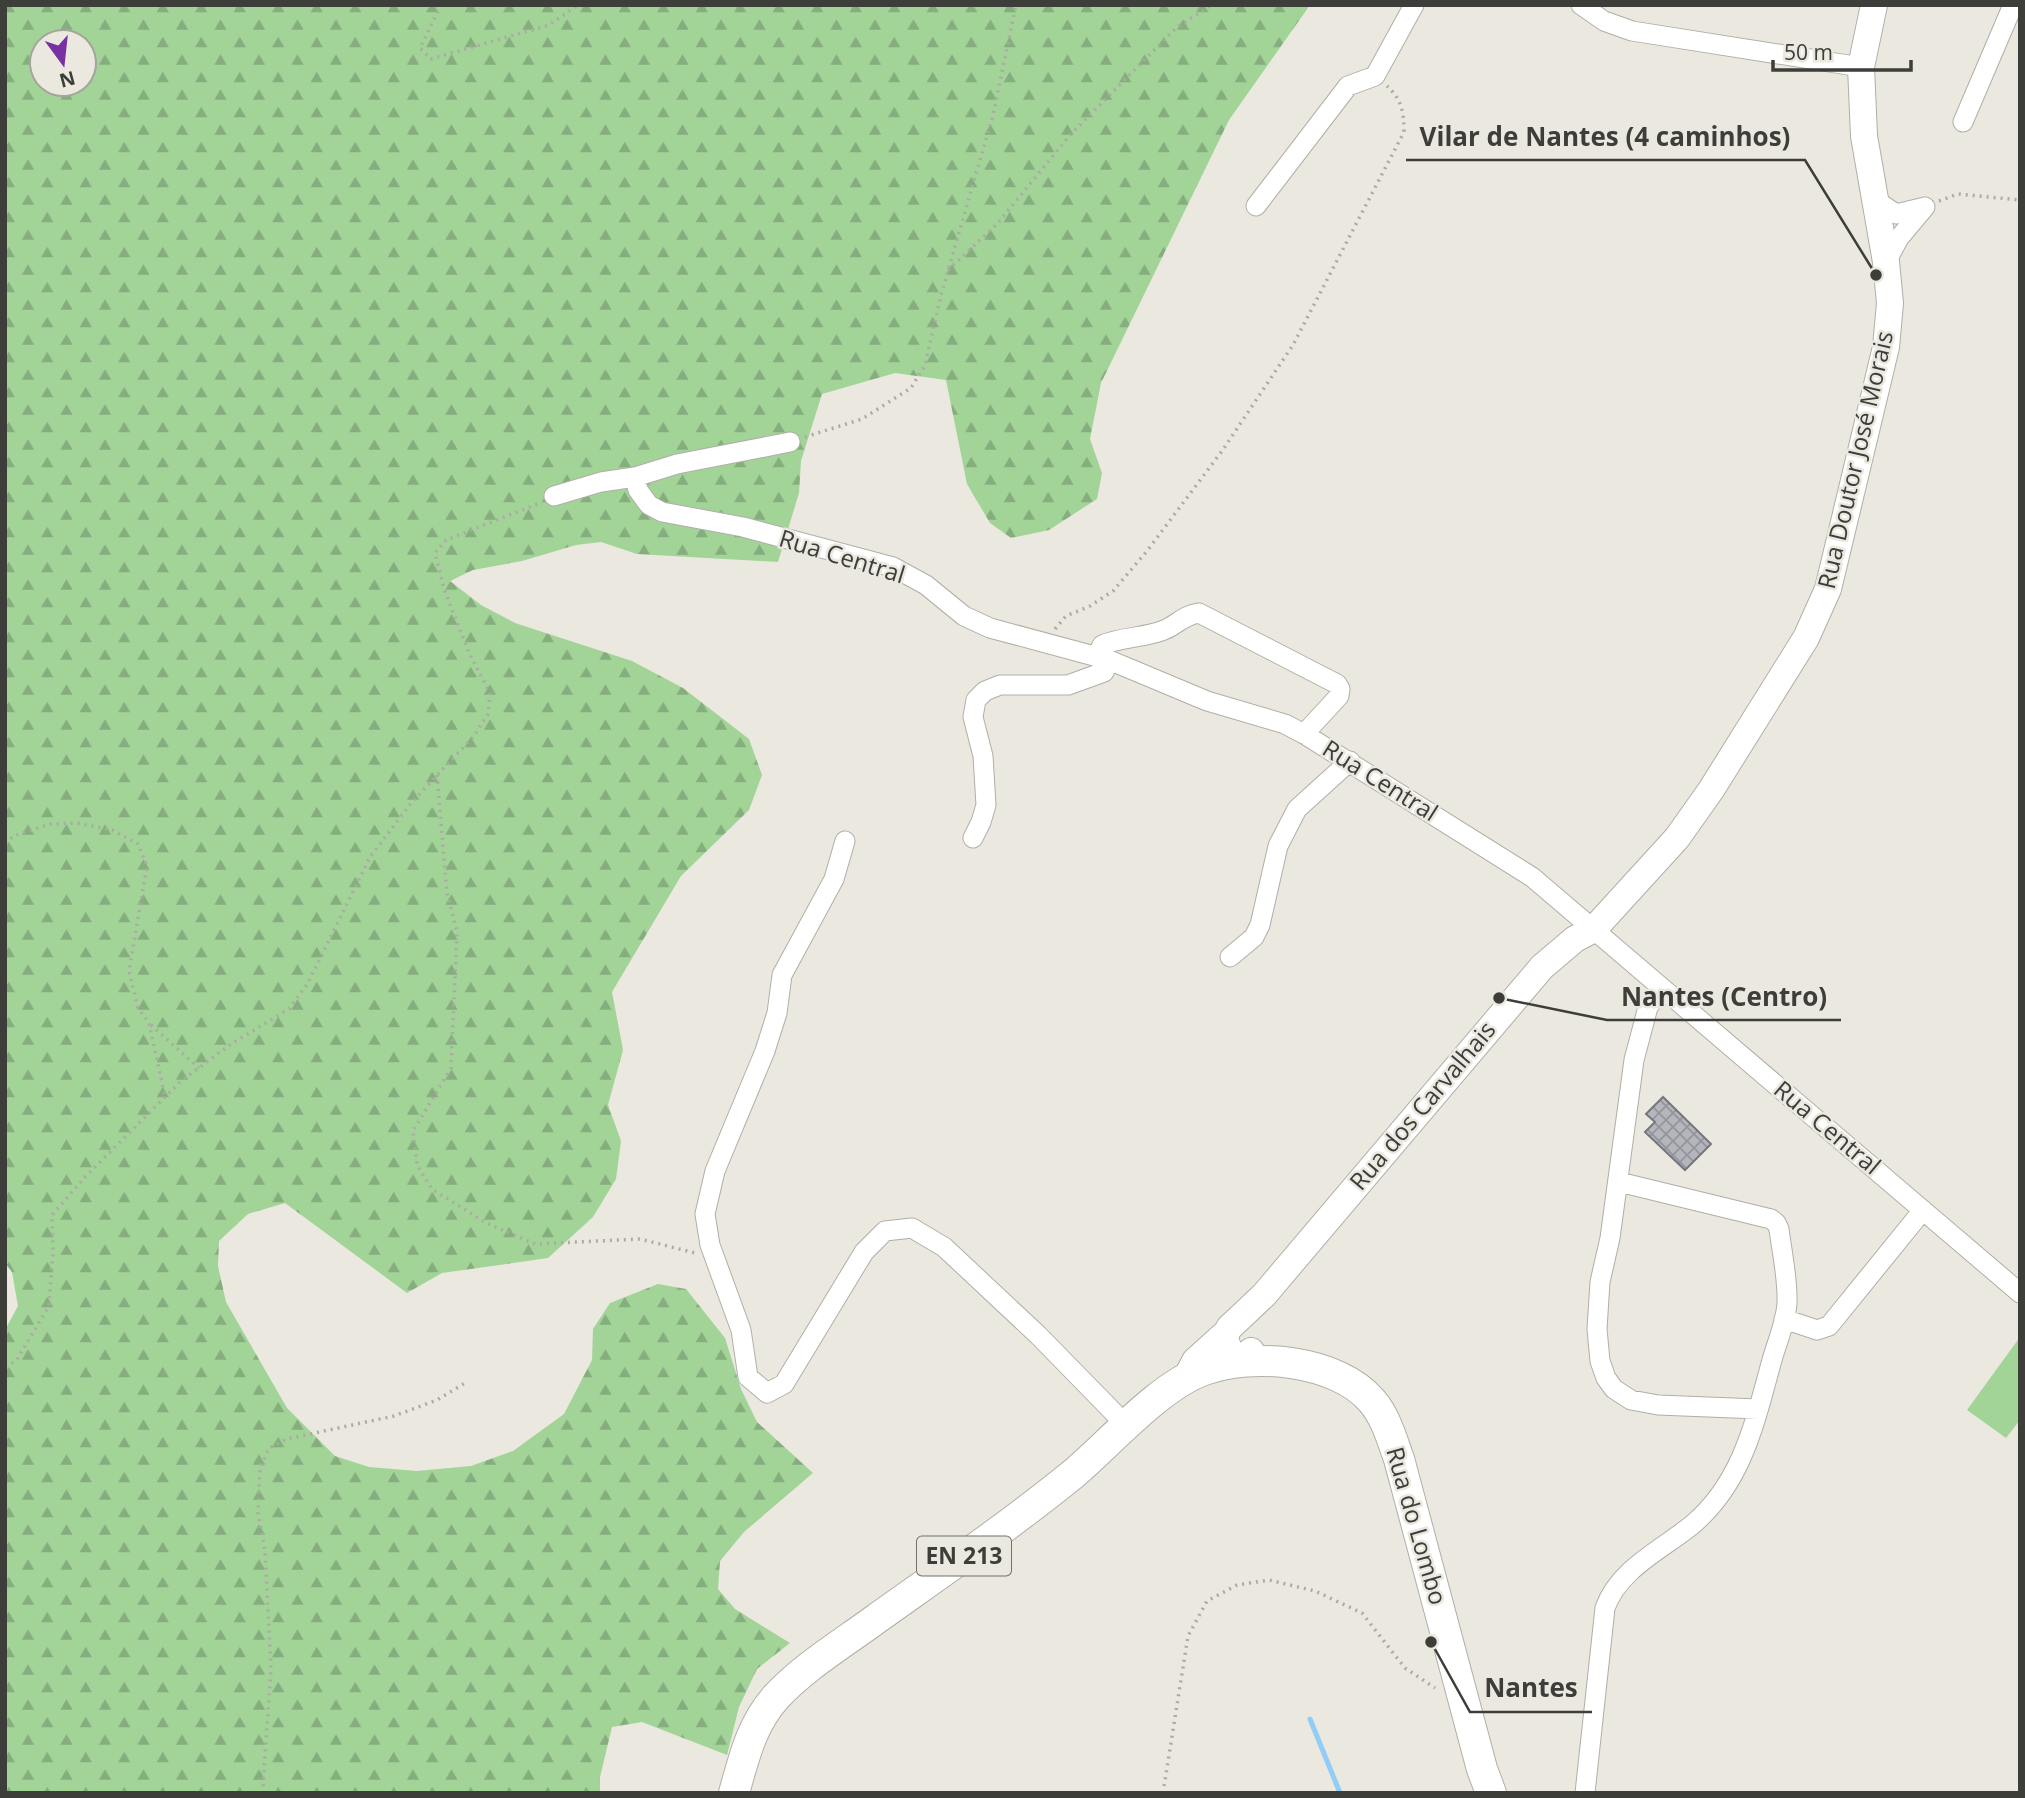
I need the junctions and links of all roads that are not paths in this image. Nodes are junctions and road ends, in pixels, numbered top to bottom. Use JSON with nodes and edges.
{"nodes":[{"id":1,"x":1414,"y":5,"type":"edge"},
{"id":2,"x":1581,"y":5,"type":"edge"},
{"id":3,"x":1874,"y":5,"type":"edge"},
{"id":4,"x":2013,"y":5,"type":"edge"},
{"id":5,"x":1861,"y":67,"type":"junction"},
{"id":6,"x":1963,"y":122,"type":"dead end"},
{"id":7,"x":1874,"y":199,"type":"junction"},
{"id":8,"x":1256,"y":206,"type":"dead end"},
{"id":9,"x":1886,"y":262,"type":"junction"},
{"id":10,"x":790,"y":442,"type":"road end"},
{"id":11,"x":635,"y":477,"type":"junction"},
{"id":12,"x":554,"y":496,"type":"road end"},
{"id":13,"x":1103,"y":659,"type":"junction"},
{"id":14,"x":1304,"y":734,"type":"junction"},
{"id":15,"x":1350,"y":761,"type":"junction"},
{"id":16,"x":973,"y":838,"type":"dead end"},
{"id":17,"x":845,"y":841,"type":"dead end"},
{"id":18,"x":1594,"y":929,"type":"junction"},
{"id":19,"x":1230,"y":957,"type":"dead end"},
{"id":20,"x":1662,"y":988,"type":"junction"},
{"id":21,"x":1619,"y":1182,"type":"junction"},
{"id":22,"x":1923,"y":1210,"type":"junction"},
{"id":23,"x":2020,"y":1293,"type":"edge"},
{"id":24,"x":1784,"y":1318,"type":"junction"},
{"id":25,"x":1246,"y":1345,"type":"junction"},
{"id":26,"x":1758,"y":1409,"type":"junction"},
{"id":27,"x":1127,"y":1426,"type":"junction"},
{"id":28,"x":734,"y":1793,"type":"edge"},
{"id":29,"x":1491,"y":1793,"type":"edge"},
{"id":30,"x":1585,"y":1793,"type":"edge"}],
"edges":[{"from":1,"to":8,"type":"street"},
{"from":2,"to":5,"type":"street"},
{"from":3,"to":5,"type":"main road","name":"Rua Doutor José Morais"},
{"from":4,"to":6,"type":"street"},
{"from":5,"to":7,"type":"main road","name":"Rua Doutor José Morais"},
{"from":7,"to":9,"type":"main road","name":"Rua Doutor José Morais"},
{"from":7,"to":9,"type":"street"},
{"from":9,"to":18,"type":"main road","name":"Rua Doutor José Morais"},
{"from":10,"to":11,"type":"street"},
{"from":11,"to":12,"type":"street"},
{"from":11,"to":13,"type":"street","name":"Rua Central"},
{"from":13,"to":14,"type":"street","name":"Rua Central"},
{"from":13,"to":14,"type":"street"},
{"from":13,"to":16,"type":"street"},
{"from":14,"to":15,"type":"street","name":"Rua Central"},
{"from":15,"to":18,"type":"street","name":"Rua Central"},
{"from":15,"to":19,"type":"street"},
{"from":17,"to":27,"type":"street"},
{"from":18,"to":20,"type":"street","name":"Rua Central"},
{"from":18,"to":25,"type":"main road","name":"Rua dos Carvalhais"},
{"from":20,"to":21,"type":"street"},
{"from":20,"to":22,"type":"street","name":"Rua Central"},
{"from":21,"to":24,"type":"street"},
{"from":21,"to":26,"type":"street"},
{"from":22,"to":23,"type":"street","name":"Rua Central"},
{"from":22,"to":24,"type":"street"},
{"from":24,"to":26,"type":"street"},
{"from":25,"to":27,"type":"main road","number":"EN 213"},
{"from":25,"to":29,"type":"main road","name":"Rua do Lombo","number":"EN 213"},
{"from":26,"to":30,"type":"street"},
{"from":27,"to":28,"type":"main road","number":"EN 213"}]}
